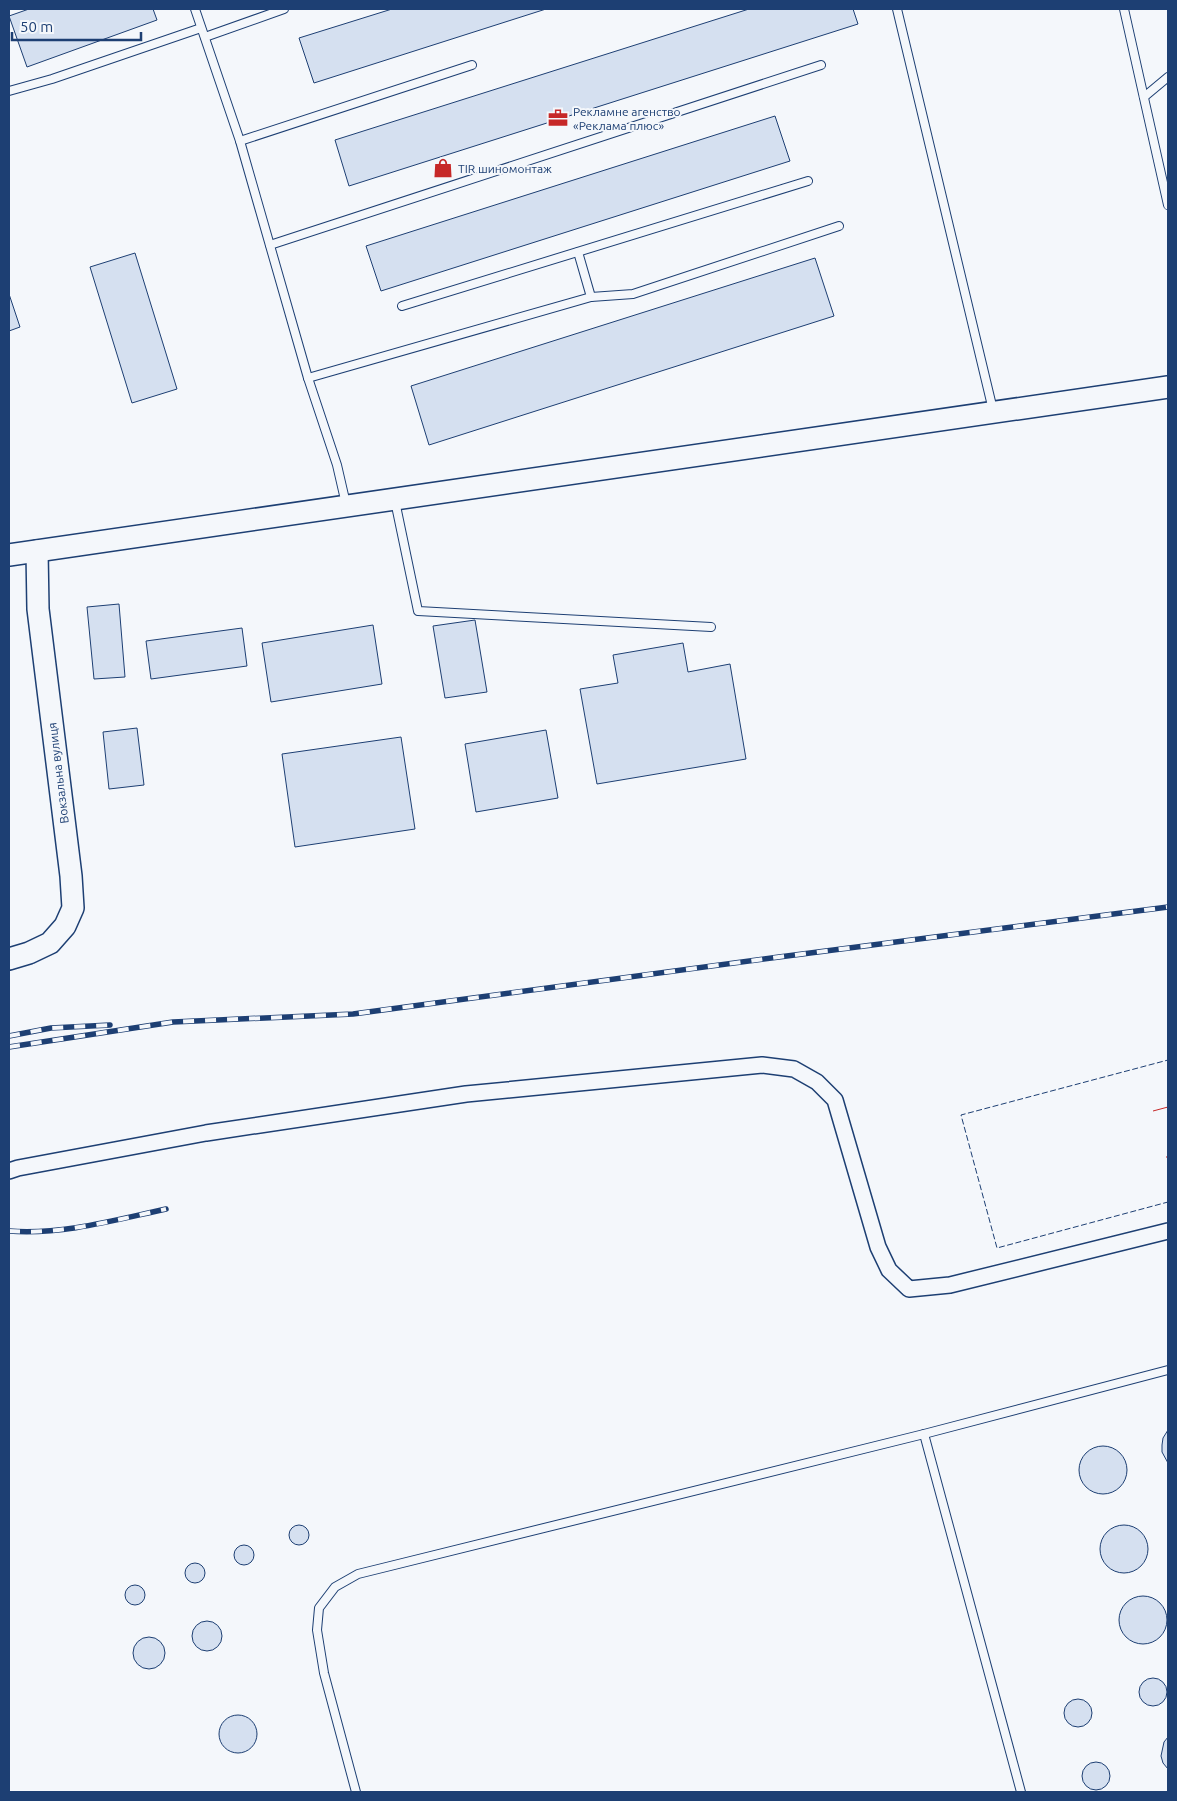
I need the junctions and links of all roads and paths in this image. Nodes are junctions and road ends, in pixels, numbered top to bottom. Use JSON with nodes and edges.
{"nodes":[{"id":1,"x":195,"y":9,"type":"edge"},
{"id":2,"x":284,"y":9,"type":"edge"},
{"id":3,"x":897,"y":9,"type":"edge"},
{"id":4,"x":1124,"y":9,"type":"edge"},
{"id":5,"x":201,"y":28,"type":"junction"},
{"id":6,"x":204,"y":37,"type":"junction"},
{"id":7,"x":472,"y":65,"type":"dead end"},
{"id":8,"x":821,"y":65,"type":"dead end"},
{"id":9,"x":1168,"y":77,"type":"edge"},
{"id":10,"x":9,"y":91,"type":"edge"},
{"id":11,"x":1144,"y":97,"type":"junction"},
{"id":12,"x":240,"y":141,"type":"junction"},
{"id":13,"x":808,"y":181,"type":"dead end"},
{"id":14,"x":1168,"y":205,"type":"edge"},
{"id":15,"x":839,"y":226,"type":"dead end"},
{"id":16,"x":270,"y":245,"type":"junction"},
{"id":17,"x":578,"y":252,"type":"junction"},
{"id":18,"x":592,"y":297,"type":"junction"},
{"id":19,"x":402,"y":306,"type":"dead end"},
{"id":20,"x":308,"y":378,"type":"junction"},
{"id":21,"x":1168,"y":387,"type":"edge"},
{"id":22,"x":994,"y":412,"type":"junction"},
{"id":23,"x":395,"y":499,"type":"junction"},
{"id":24,"x":346,"y":506,"type":"junction"},
{"id":25,"x":37,"y":551,"type":"junction"},
{"id":26,"x":9,"y":555,"type":"edge"},
{"id":27,"x":711,"y":627,"type":"dead end"},
{"id":28,"x":9,"y":958,"type":"edge"},
{"id":29,"x":9,"y":1171,"type":"edge"},
{"id":30,"x":1168,"y":1231,"type":"edge"},
{"id":31,"x":1168,"y":1370,"type":"edge"},
{"id":32,"x":924,"y":1434,"type":"junction"},
{"id":33,"x":356,"y":1792,"type":"edge"},
{"id":34,"x":1021,"y":1792,"type":"edge"}],
"edges":[{"from":1,"to":5,"type":"lane"},
{"from":2,"to":6,"type":"lane"},
{"from":3,"to":22,"type":"lane"},
{"from":4,"to":11,"type":"lane"},
{"from":5,"to":6,"type":"lane"},
{"from":5,"to":10,"type":"lane"},
{"from":6,"to":12,"type":"lane"},
{"from":7,"to":12,"type":"lane"},
{"from":8,"to":16,"type":"lane"},
{"from":9,"to":11,"type":"lane"},
{"from":11,"to":14,"type":"lane"},
{"from":12,"to":16,"type":"lane"},
{"from":13,"to":17,"type":"lane"},
{"from":15,"to":18,"type":"lane"},
{"from":16,"to":20,"type":"lane"},
{"from":17,"to":18,"type":"lane"},
{"from":17,"to":19,"type":"lane"},
{"from":18,"to":20,"type":"lane"},
{"from":20,"to":24,"type":"lane"},
{"from":21,"to":22,"type":"main road"},
{"from":22,"to":23,"type":"main road"},
{"from":23,"to":24,"type":"main road"},
{"from":23,"to":27,"type":"lane"},
{"from":24,"to":25,"type":"main road"},
{"from":25,"to":26,"type":"main road"},
{"from":25,"to":28,"type":"main road","name":"Вокзальна вулиця"},
{"from":29,"to":30,"type":"street"},
{"from":31,"to":32,"type":"lane"},
{"from":32,"to":33,"type":"lane"},
{"from":32,"to":34,"type":"lane"}]}
